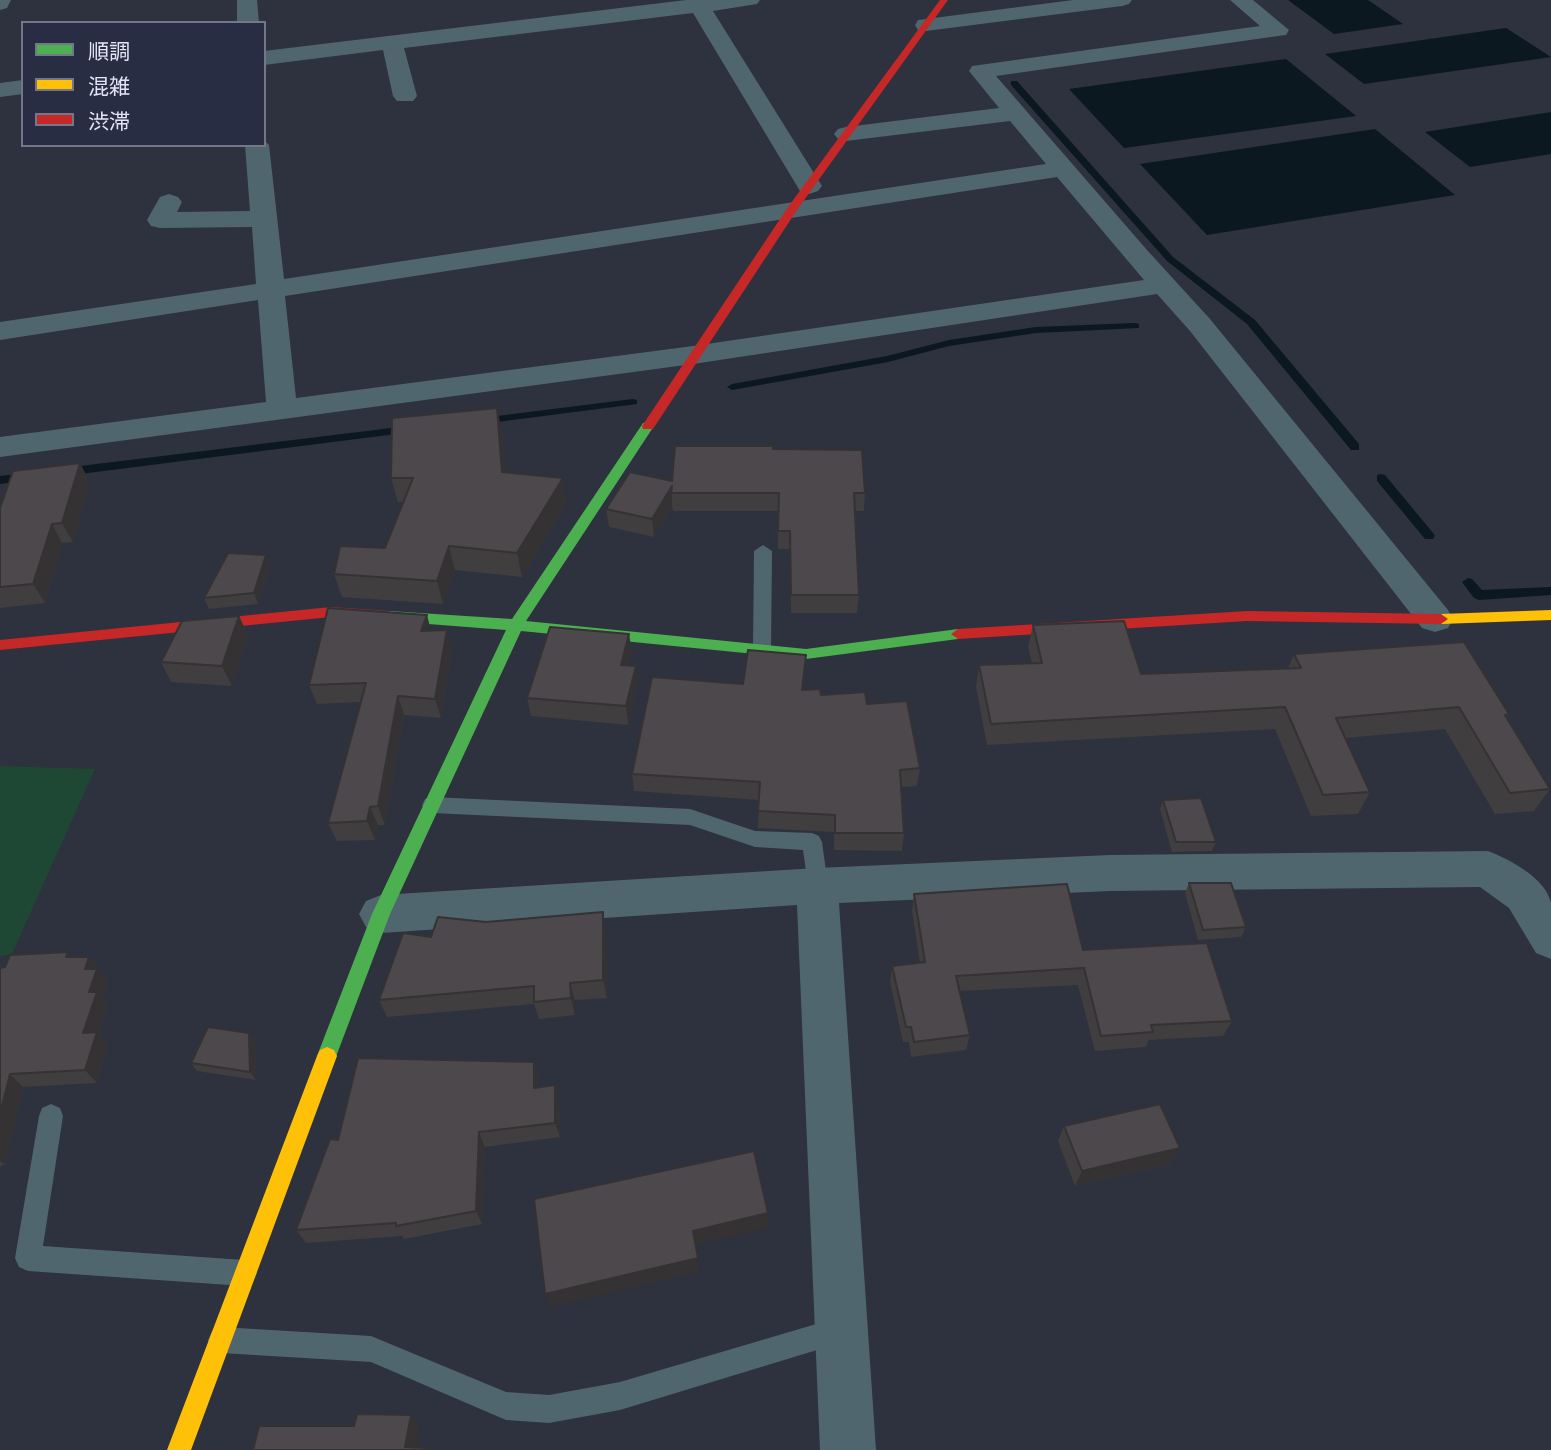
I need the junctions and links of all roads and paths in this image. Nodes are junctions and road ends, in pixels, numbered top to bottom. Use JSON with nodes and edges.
{"nodes":[{"id":1,"x":247,"y":0,"type":"edge"},
{"id":2,"x":750,"y":0,"type":"edge"},
{"id":3,"x":944,"y":0,"type":"edge"},
{"id":4,"x":1122,"y":0,"type":"edge"},
{"id":5,"x":1240,"y":0,"type":"edge"},
{"id":6,"x":697,"y":3,"type":"edge"},
{"id":7,"x":248,"y":21,"type":"edge"},
{"id":8,"x":926,"y":25,"type":"junction"},
{"id":9,"x":392,"y":43,"type":"junction"},
{"id":10,"x":266,"y":58,"type":"edge"},
{"id":11,"x":21,"y":88,"type":"edge"},
{"id":12,"x":0,"y":90,"type":"edge"},
{"id":13,"x":405,"y":96,"type":"dead end"},
{"id":14,"x":1015,"y":113,"type":"junction"},
{"id":15,"x":846,"y":134,"type":"junction"},
{"id":16,"x":257,"y":147,"type":"edge"},
{"id":17,"x":1063,"y":169,"type":"junction"},
{"id":18,"x":809,"y":186,"type":"junction"},
{"id":19,"x":169,"y":202,"type":"dead end"},
{"id":20,"x":792,"y":209,"type":"junction"},
{"id":21,"x":264,"y":219,"type":"junction"},
{"id":22,"x":1163,"y":285,"type":"junction"},
{"id":23,"x":270,"y":288,"type":"junction"},
{"id":24,"x":0,"y":331,"type":"edge"},
{"id":25,"x":693,"y":355,"type":"junction"},
{"id":26,"x":282,"y":409,"type":"junction"},
{"id":27,"x":0,"y":447,"type":"edge"},
{"id":28,"x":763,"y":551,"type":"dead end"},
{"id":29,"x":1551,"y":615,"type":"edge"},
{"id":30,"x":1435,"y":619,"type":"junction"},
{"id":31,"x":516,"y":625,"type":"junction"},
{"id":32,"x":0,"y":645,"type":"edge"},
{"id":33,"x":762,"y":649,"type":"junction"},
{"id":34,"x":432,"y":805,"type":"junction"},
{"id":35,"x":817,"y":886,"type":"junction"},
{"id":36,"x":381,"y":914,"type":"junction"},
{"id":37,"x":1551,"y":940,"type":"edge"},
{"id":38,"x":51,"y":1116,"type":"dead end"},
{"id":39,"x":245,"y":1273,"type":"junction"},
{"id":40,"x":841,"y":1330,"type":"junction"},
{"id":41,"x":220,"y":1340,"type":"junction"},
{"id":42,"x":179,"y":1450,"type":"edge"},
{"id":43,"x":848,"y":1450,"type":"edge"}],
"edges":[{"from":1,"to":7,"type":"street"},
{"from":2,"to":6,"type":"street"},
{"from":3,"to":8,"type":"street"},
{"from":4,"to":8,"type":"street"},
{"from":5,"to":14,"type":"street"},
{"from":6,"to":9,"type":"street"},
{"from":6,"to":18,"type":"street"},
{"from":8,"to":15,"type":"street"},
{"from":9,"to":10,"type":"street"},
{"from":9,"to":13,"type":"street"},
{"from":11,"to":12,"type":"street"},
{"from":14,"to":15,"type":"street"},
{"from":14,"to":17,"type":"street"},
{"from":15,"to":18,"type":"street"},
{"from":16,"to":21,"type":"street"},
{"from":17,"to":20,"type":"street"},
{"from":17,"to":22,"type":"street"},
{"from":18,"to":20,"type":"street"},
{"from":19,"to":21,"type":"street"},
{"from":20,"to":23,"type":"street"},
{"from":20,"to":25,"type":"street"},
{"from":21,"to":23,"type":"street"},
{"from":22,"to":25,"type":"street"},
{"from":22,"to":30,"type":"street"},
{"from":23,"to":24,"type":"street"},
{"from":23,"to":26,"type":"street"},
{"from":25,"to":26,"type":"street"},
{"from":25,"to":31,"type":"street"},
{"from":26,"to":27,"type":"street"},
{"from":28,"to":33,"type":"lane"},
{"from":29,"to":30,"type":"street"},
{"from":30,"to":33,"type":"street"},
{"from":31,"to":32,"type":"street"},
{"from":31,"to":33,"type":"street"},
{"from":31,"to":34,"type":"street"},
{"from":34,"to":35,"type":"lane"},
{"from":34,"to":36,"type":"street"},
{"from":35,"to":36,"type":"street"},
{"from":35,"to":37,"type":"street"},
{"from":35,"to":40,"type":"street"},
{"from":36,"to":39,"type":"street"},
{"from":38,"to":39,"type":"lane"},
{"from":39,"to":41,"type":"street"},
{"from":40,"to":41,"type":"lane"},
{"from":40,"to":43,"type":"street"},
{"from":41,"to":42,"type":"street"}]}
